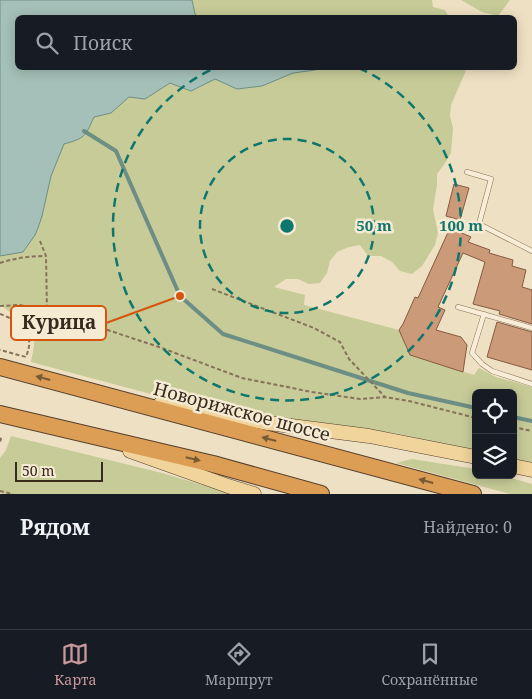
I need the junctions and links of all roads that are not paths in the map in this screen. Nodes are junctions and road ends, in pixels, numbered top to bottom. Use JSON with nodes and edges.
{"nodes":[{"id":1,"x":467,"y":172,"type":"dead end"},
{"id":2,"x":532,"y":251,"type":"edge"},
{"id":3,"x":458,"y":307,"type":"dead end"},
{"id":4,"x":484,"y":314,"type":"junction"},
{"id":5,"x":532,"y":328,"type":"edge"},
{"id":6,"x":0,"y":367,"type":"edge"},
{"id":7,"x":532,"y":384,"type":"edge"},
{"id":8,"x":86,"y":390,"type":"junction"},
{"id":9,"x":0,"y":414,"type":"edge"},
{"id":10,"x":77,"y":432,"type":"junction"},
{"id":11,"x":472,"y":456,"type":"edge"},
{"id":12,"x":517,"y":467,"type":"edge"},
{"id":13,"x":532,"y":470,"type":"edge"},
{"id":14,"x":254,"y":494,"type":"edge"},
{"id":15,"x":321,"y":494,"type":"edge"},
{"id":16,"x":473,"y":494,"type":"edge"}],
"edges":[{"from":1,"to":2,"type":"lane"},
{"from":3,"to":4,"type":"lane"},
{"from":4,"to":5,"type":"lane"},
{"from":4,"to":7,"type":"lane"},
{"from":8,"to":6,"type":"highway","name":"Новорижское шоссе","one_way":true},
{"from":8,"to":11,"type":"main road"},
{"from":16,"to":8,"type":"highway","name":"Новорижское шоссе","one_way":true},
{"from":9,"to":10,"type":"highway"},
{"from":10,"to":14,"type":"main road"},
{"from":10,"to":15,"type":"highway","one_way":true},
{"from":12,"to":13,"type":"main road"}]}
